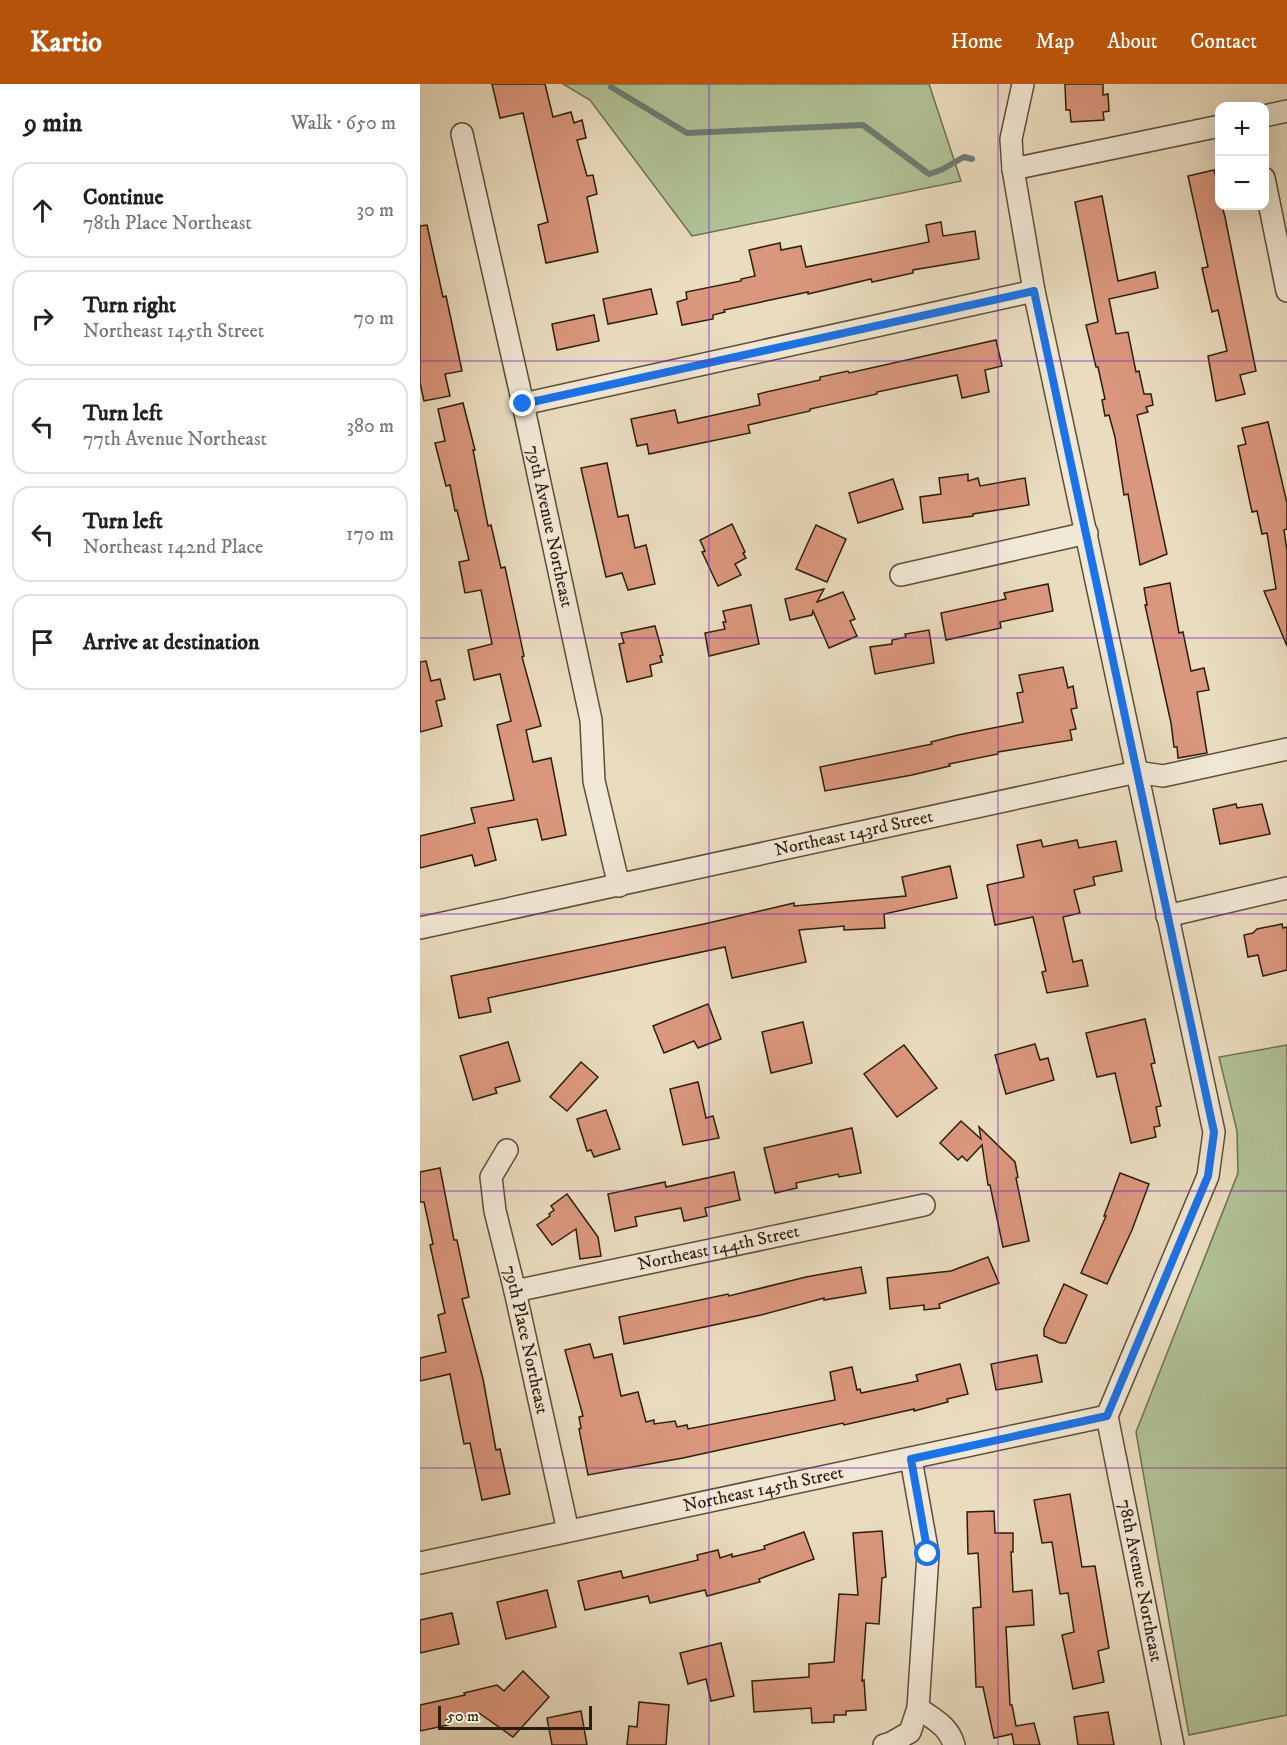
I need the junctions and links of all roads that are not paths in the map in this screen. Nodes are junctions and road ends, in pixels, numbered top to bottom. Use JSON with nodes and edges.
{"nodes":[{"id":1,"x":1023,"y":84,"type":"edge"},
{"id":2,"x":1287,"y":111,"type":"edge"},
{"id":3,"x":1269,"y":115,"type":"edge"},
{"id":4,"x":1215,"y":127,"type":"edge"},
{"id":5,"x":462,"y":134,"type":"dead end"},
{"id":6,"x":1014,"y":169,"type":"junction"},
{"id":7,"x":1269,"y":203,"type":"edge"},
{"id":8,"x":1034,"y":291,"type":"junction"},
{"id":9,"x":1287,"y":291,"type":"edge"},
{"id":10,"x":523,"y":404,"type":"junction"},
{"id":11,"x":1088,"y":533,"type":"junction"},
{"id":12,"x":901,"y":575,"type":"dead end"},
{"id":13,"x":1287,"y":749,"type":"edge"},
{"id":14,"x":1137,"y":772,"type":"junction"},
{"id":15,"x":619,"y":886,"type":"junction"},
{"id":16,"x":1287,"y":888,"type":"edge"},
{"id":17,"x":1167,"y":916,"type":"junction"},
{"id":18,"x":420,"y":928,"type":"edge"},
{"id":19,"x":507,"y":1150,"type":"dead end"},
{"id":20,"x":924,"y":1205,"type":"dead end"},
{"id":21,"x":515,"y":1292,"type":"junction"},
{"id":22,"x":1107,"y":1416,"type":"junction"},
{"id":23,"x":911,"y":1459,"type":"junction"},
{"id":24,"x":568,"y":1531,"type":"junction"},
{"id":25,"x":420,"y":1563,"type":"edge"},
{"id":26,"x":918,"y":1708,"type":"junction"},
{"id":27,"x":889,"y":1744,"type":"edge"},
{"id":28,"x":954,"y":1745,"type":"edge"},
{"id":29,"x":1173,"y":1745,"type":"edge"}],
"edges":[{"from":1,"to":6,"type":"street"},
{"from":2,"to":3,"type":"street"},
{"from":4,"to":6,"type":"street"},
{"from":5,"to":10,"type":"street","name":"79th Avenue Northeast"},
{"from":6,"to":8,"type":"street"},
{"from":7,"to":9,"type":"street"},
{"from":8,"to":10,"type":"street"},
{"from":8,"to":11,"type":"street"},
{"from":10,"to":15,"type":"street","name":"79th Avenue Northeast"},
{"from":11,"to":12,"type":"street"},
{"from":11,"to":14,"type":"street"},
{"from":13,"to":14,"type":"street","name":"Northeast 143rd Street"},
{"from":14,"to":15,"type":"street","name":"Northeast 143rd Street"},
{"from":14,"to":17,"type":"street"},
{"from":15,"to":18,"type":"street","name":"Northeast 143rd Street"},
{"from":16,"to":17,"type":"street"},
{"from":17,"to":22,"type":"street"},
{"from":19,"to":21,"type":"street","name":"79th Place Northeast"},
{"from":20,"to":21,"type":"street","name":"Northeast 144th Street"},
{"from":21,"to":24,"type":"street","name":"79th Place Northeast"},
{"from":22,"to":23,"type":"street","name":"Northeast 145th Street"},
{"from":22,"to":29,"type":"street","name":"78th Avenue Northeast"},
{"from":23,"to":24,"type":"street","name":"Northeast 145th Street"},
{"from":23,"to":26,"type":"street"},
{"from":24,"to":25,"type":"street","name":"Northeast 145th Street"},
{"from":26,"to":27,"type":"street"},
{"from":26,"to":28,"type":"street"}]}
